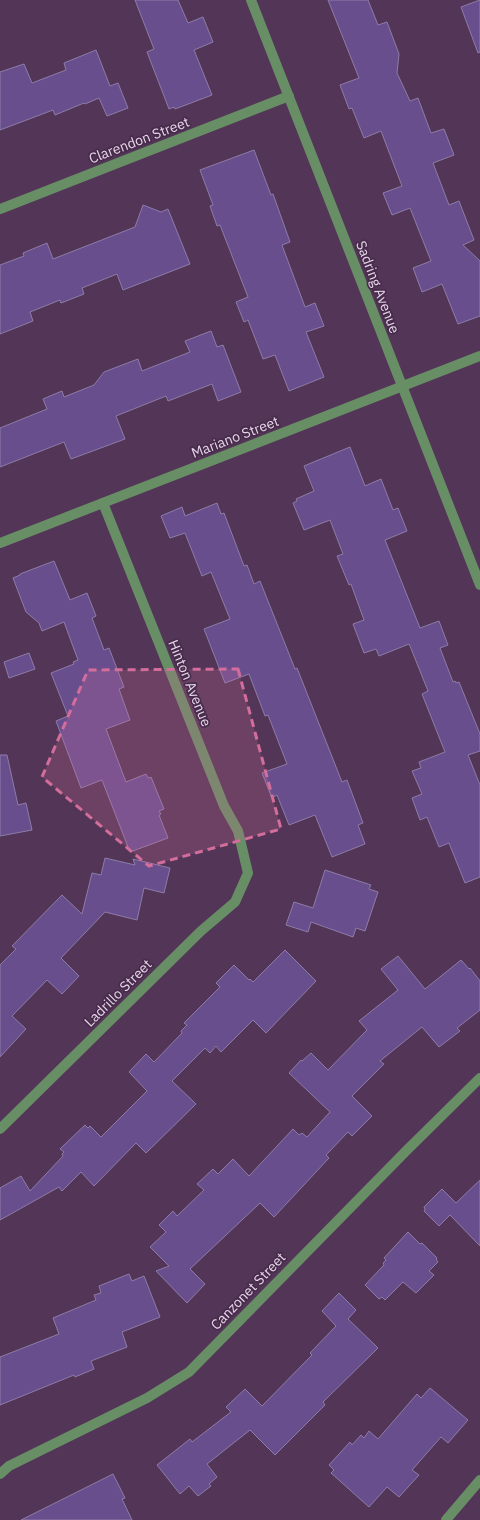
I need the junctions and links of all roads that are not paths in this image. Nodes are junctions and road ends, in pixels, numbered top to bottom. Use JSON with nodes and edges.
{"nodes":[{"id":1,"x":251,"y":0,"type":"edge"},
{"id":2,"x":289,"y":96,"type":"junction"},
{"id":3,"x":0,"y":209,"type":"edge"},
{"id":4,"x":480,"y":356,"type":"edge"},
{"id":5,"x":402,"y":386,"type":"junction"},
{"id":6,"x":103,"y":503,"type":"junction"},
{"id":7,"x":0,"y":543,"type":"edge"},
{"id":8,"x":480,"y":585,"type":"edge"},
{"id":9,"x":248,"y":873,"type":"joint"},
{"id":10,"x":480,"y":1078,"type":"edge"},
{"id":11,"x":0,"y":1129,"type":"edge"},
{"id":12,"x":0,"y":1474,"type":"edge"},
{"id":13,"x":480,"y":1480,"type":"edge"},
{"id":14,"x":446,"y":1520,"type":"edge"}],
"edges":[{"from":1,"to":2,"type":"street","name":"Sadring Avenue"},
{"from":2,"to":3,"type":"street","name":"Clarendon Street"},
{"from":2,"to":5,"type":"street","name":"Sadring Avenue"},
{"from":4,"to":5,"type":"street","name":"Mariano Street"},
{"from":5,"to":6,"type":"street","name":"Mariano Street"},
{"from":5,"to":8,"type":"street","name":"Sadring Avenue"},
{"from":6,"to":7,"type":"street","name":"Mariano Street"},
{"from":6,"to":9,"type":"street","name":"Hinton Avenue"},
{"from":9,"to":11,"type":"street","name":"Ladrillo Street"},
{"from":10,"to":12,"type":"street","name":"Canzonet Street"},
{"from":13,"to":14,"type":"street"}]}
